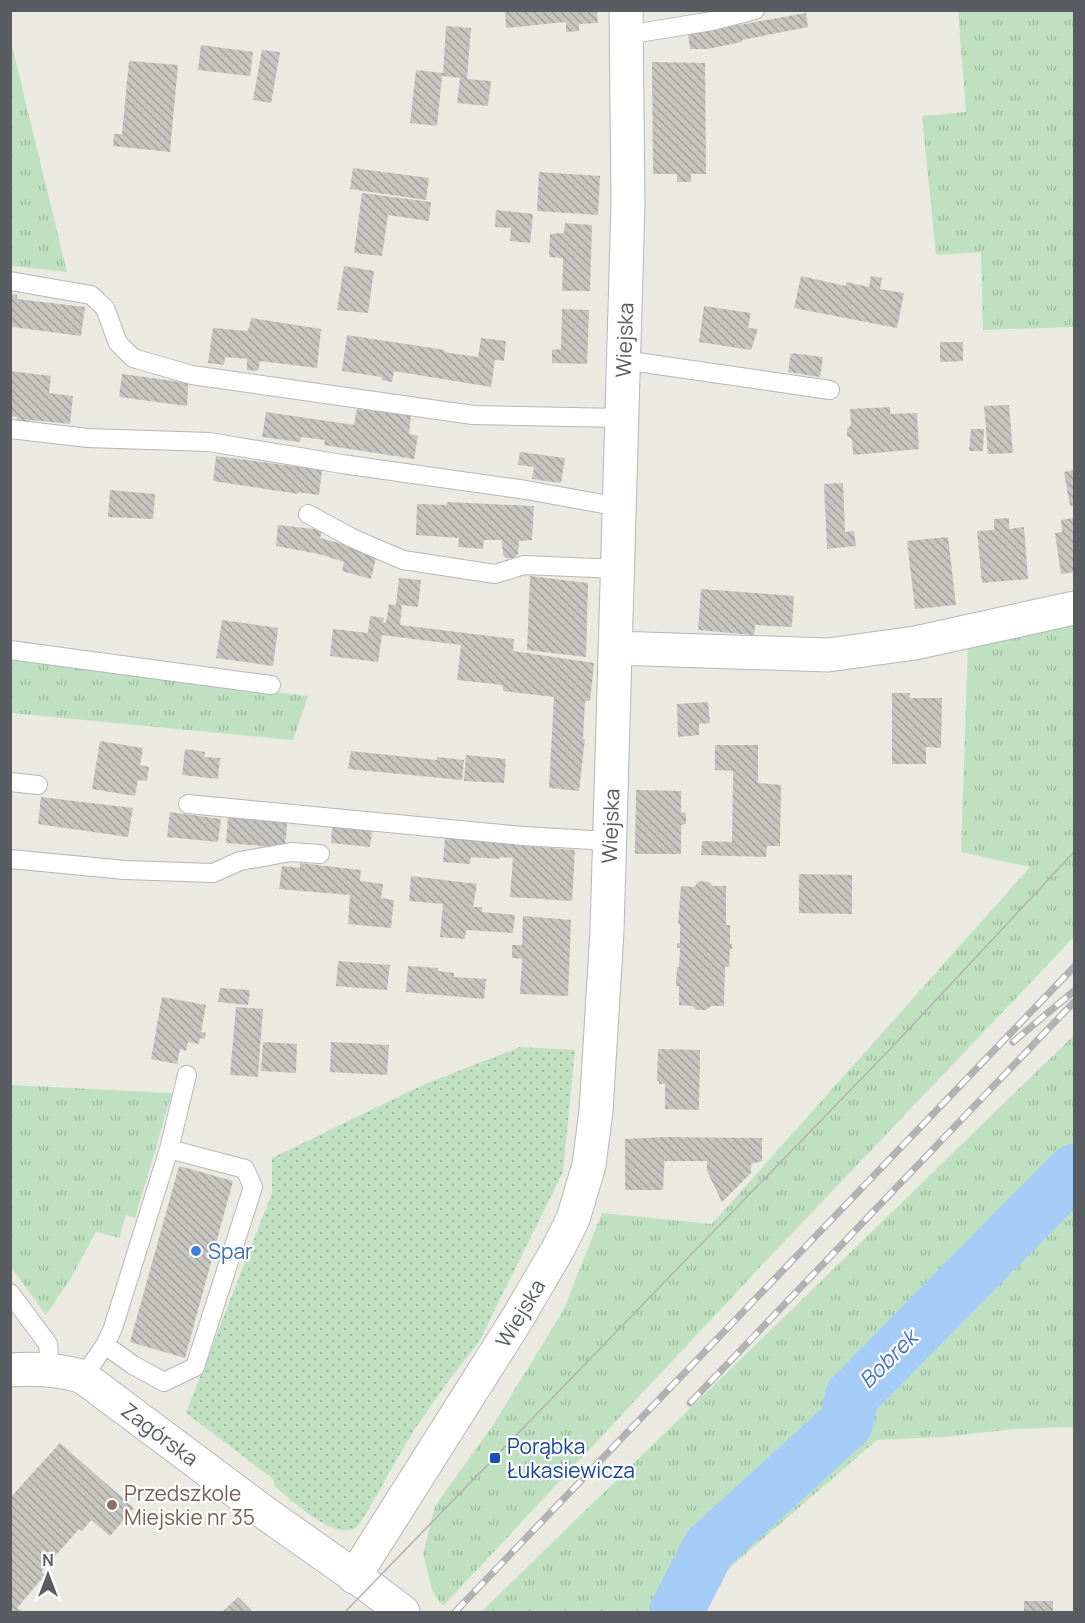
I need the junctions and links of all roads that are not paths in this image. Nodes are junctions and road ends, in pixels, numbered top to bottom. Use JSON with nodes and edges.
{"nodes":[{"id":1,"x":754,"y":10,"type":"edge"},
{"id":2,"x":626,"y":23,"type":"edge"},
{"id":3,"x":10,"y":281,"type":"edge"},
{"id":4,"x":623,"y":360,"type":"junction"},
{"id":5,"x":830,"y":390,"type":"dead end"},
{"id":6,"x":621,"y":418,"type":"junction"},
{"id":7,"x":10,"y":429,"type":"edge"},
{"id":8,"x":620,"y":507,"type":"junction"},
{"id":9,"x":308,"y":514,"type":"dead end"},
{"id":10,"x":618,"y":569,"type":"junction"},
{"id":11,"x":1074,"y":608,"type":"edge"},
{"id":12,"x":615,"y":648,"type":"junction"},
{"id":13,"x":10,"y":650,"type":"edge"},
{"id":14,"x":271,"y":685,"type":"dead end"},
{"id":15,"x":10,"y":782,"type":"edge"},
{"id":16,"x":38,"y":785,"type":"dead end"},
{"id":17,"x":188,"y":804,"type":"dead end"},
{"id":18,"x":609,"y":841,"type":"junction"},
{"id":19,"x":320,"y":854,"type":"dead end"},
{"id":20,"x":10,"y":859,"type":"edge"},
{"id":21,"x":187,"y":1075,"type":"dead end"},
{"id":22,"x":169,"y":1149,"type":"junction"},
{"id":23,"x":10,"y":1293,"type":"edge"},
{"id":24,"x":105,"y":1345,"type":"junction"},
{"id":25,"x":50,"y":1369,"type":"junction"},
{"id":26,"x":10,"y":1370,"type":"edge"},
{"id":27,"x":83,"y":1377,"type":"junction"},
{"id":28,"x":354,"y":1577,"type":"junction"},
{"id":29,"x":403,"y":1612,"type":"edge"}],
"edges":[{"from":1,"to":2,"type":"lane"},
{"from":2,"to":4,"type":"street","name":"Wiejska"},
{"from":3,"to":6,"type":"lane"},
{"from":4,"to":5,"type":"lane"},
{"from":4,"to":6,"type":"street","name":"Wiejska"},
{"from":6,"to":8,"type":"street","name":"Wiejska"},
{"from":7,"to":8,"type":"lane"},
{"from":8,"to":10,"type":"street","name":"Wiejska"},
{"from":9,"to":10,"type":"lane"},
{"from":10,"to":12,"type":"street","name":"Wiejska"},
{"from":11,"to":12,"type":"street"},
{"from":12,"to":18,"type":"street","name":"Wiejska"},
{"from":13,"to":14,"type":"lane"},
{"from":15,"to":16,"type":"lane"},
{"from":17,"to":18,"type":"lane"},
{"from":18,"to":28,"type":"street","name":"Wiejska"},
{"from":19,"to":20,"type":"lane"},
{"from":21,"to":22,"type":"lane"},
{"from":22,"to":24,"type":"lane"},
{"from":22,"to":24,"type":"lane"},
{"from":23,"to":25,"type":"lane"},
{"from":24,"to":27,"type":"lane"},
{"from":25,"to":26,"type":"street","name":"Zagórska"},
{"from":25,"to":27,"type":"street","name":"Zagórska"},
{"from":27,"to":28,"type":"street","name":"Zagórska"},
{"from":28,"to":29,"type":"street","name":"Zagórska"}]}
